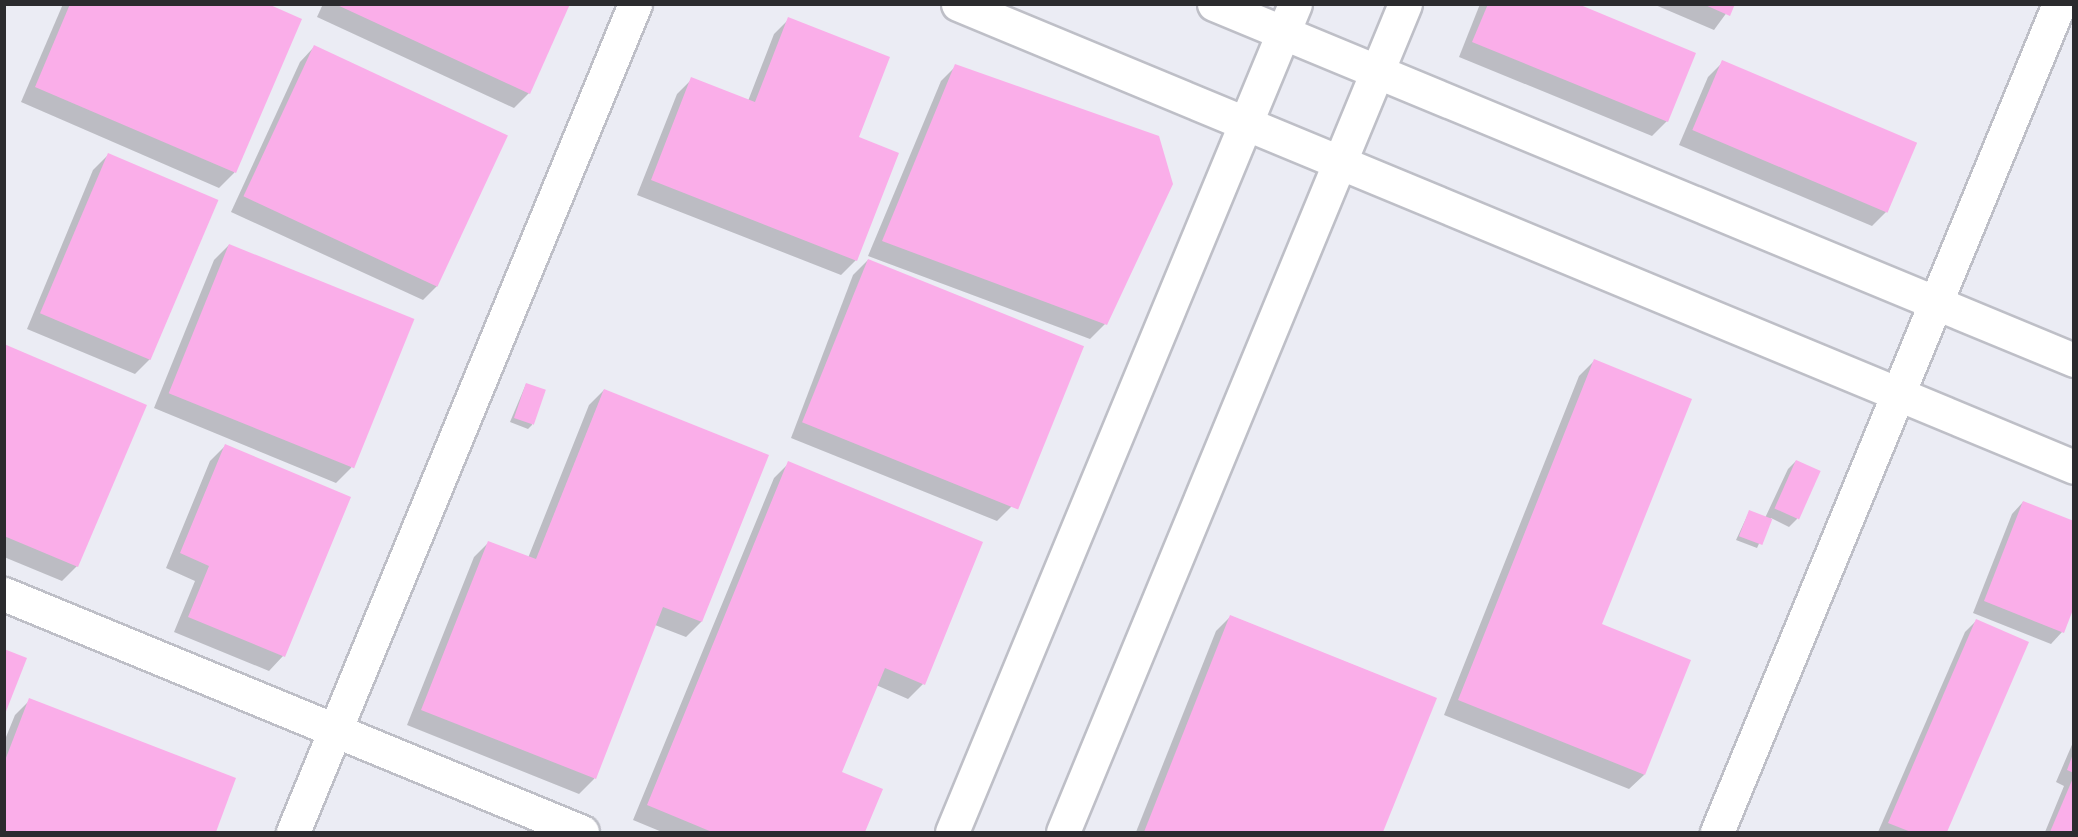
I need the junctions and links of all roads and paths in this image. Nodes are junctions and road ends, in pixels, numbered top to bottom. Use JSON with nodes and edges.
{"nodes":[{"id":1,"x":635,"y":4,"type":"edge"},
{"id":2,"x":958,"y":4,"type":"edge"},
{"id":3,"x":1214,"y":4,"type":"edge"},
{"id":4,"x":1406,"y":4,"type":"edge"},
{"id":5,"x":2058,"y":4,"type":"edge"},
{"id":6,"x":1289,"y":19,"type":"edge"},
{"id":7,"x":1377,"y":72,"type":"junction"},
{"id":8,"x":1246,"y":124,"type":"junction"},
{"id":9,"x":1340,"y":163,"type":"junction"},
{"id":10,"x":1935,"y":303,"type":"junction"},
{"id":11,"x":2073,"y":360,"type":"edge"},
{"id":12,"x":1898,"y":394,"type":"junction"},
{"id":13,"x":2073,"y":467,"type":"edge"},
{"id":14,"x":4,"y":594,"type":"edge"},
{"id":15,"x":335,"y":730,"type":"junction"},
{"id":16,"x":293,"y":832,"type":"edge"},
{"id":17,"x":582,"y":832,"type":"edge"},
{"id":18,"x":952,"y":832,"type":"edge"},
{"id":19,"x":1063,"y":832,"type":"edge"},
{"id":20,"x":1717,"y":832,"type":"edge"}],
"edges":[{"from":1,"to":15,"type":"street"},
{"from":2,"to":8,"type":"street"},
{"from":3,"to":6,"type":"street"},
{"from":4,"to":7,"type":"street"},
{"from":5,"to":10,"type":"street"},
{"from":6,"to":7,"type":"street"},
{"from":6,"to":8,"type":"street"},
{"from":7,"to":9,"type":"street"},
{"from":7,"to":10,"type":"street"},
{"from":8,"to":9,"type":"street"},
{"from":8,"to":18,"type":"street"},
{"from":9,"to":12,"type":"street"},
{"from":9,"to":19,"type":"street"},
{"from":10,"to":11,"type":"street"},
{"from":10,"to":12,"type":"street"},
{"from":12,"to":13,"type":"street"},
{"from":12,"to":20,"type":"street"},
{"from":14,"to":15,"type":"street"},
{"from":15,"to":16,"type":"street"},
{"from":15,"to":17,"type":"street"}]}
